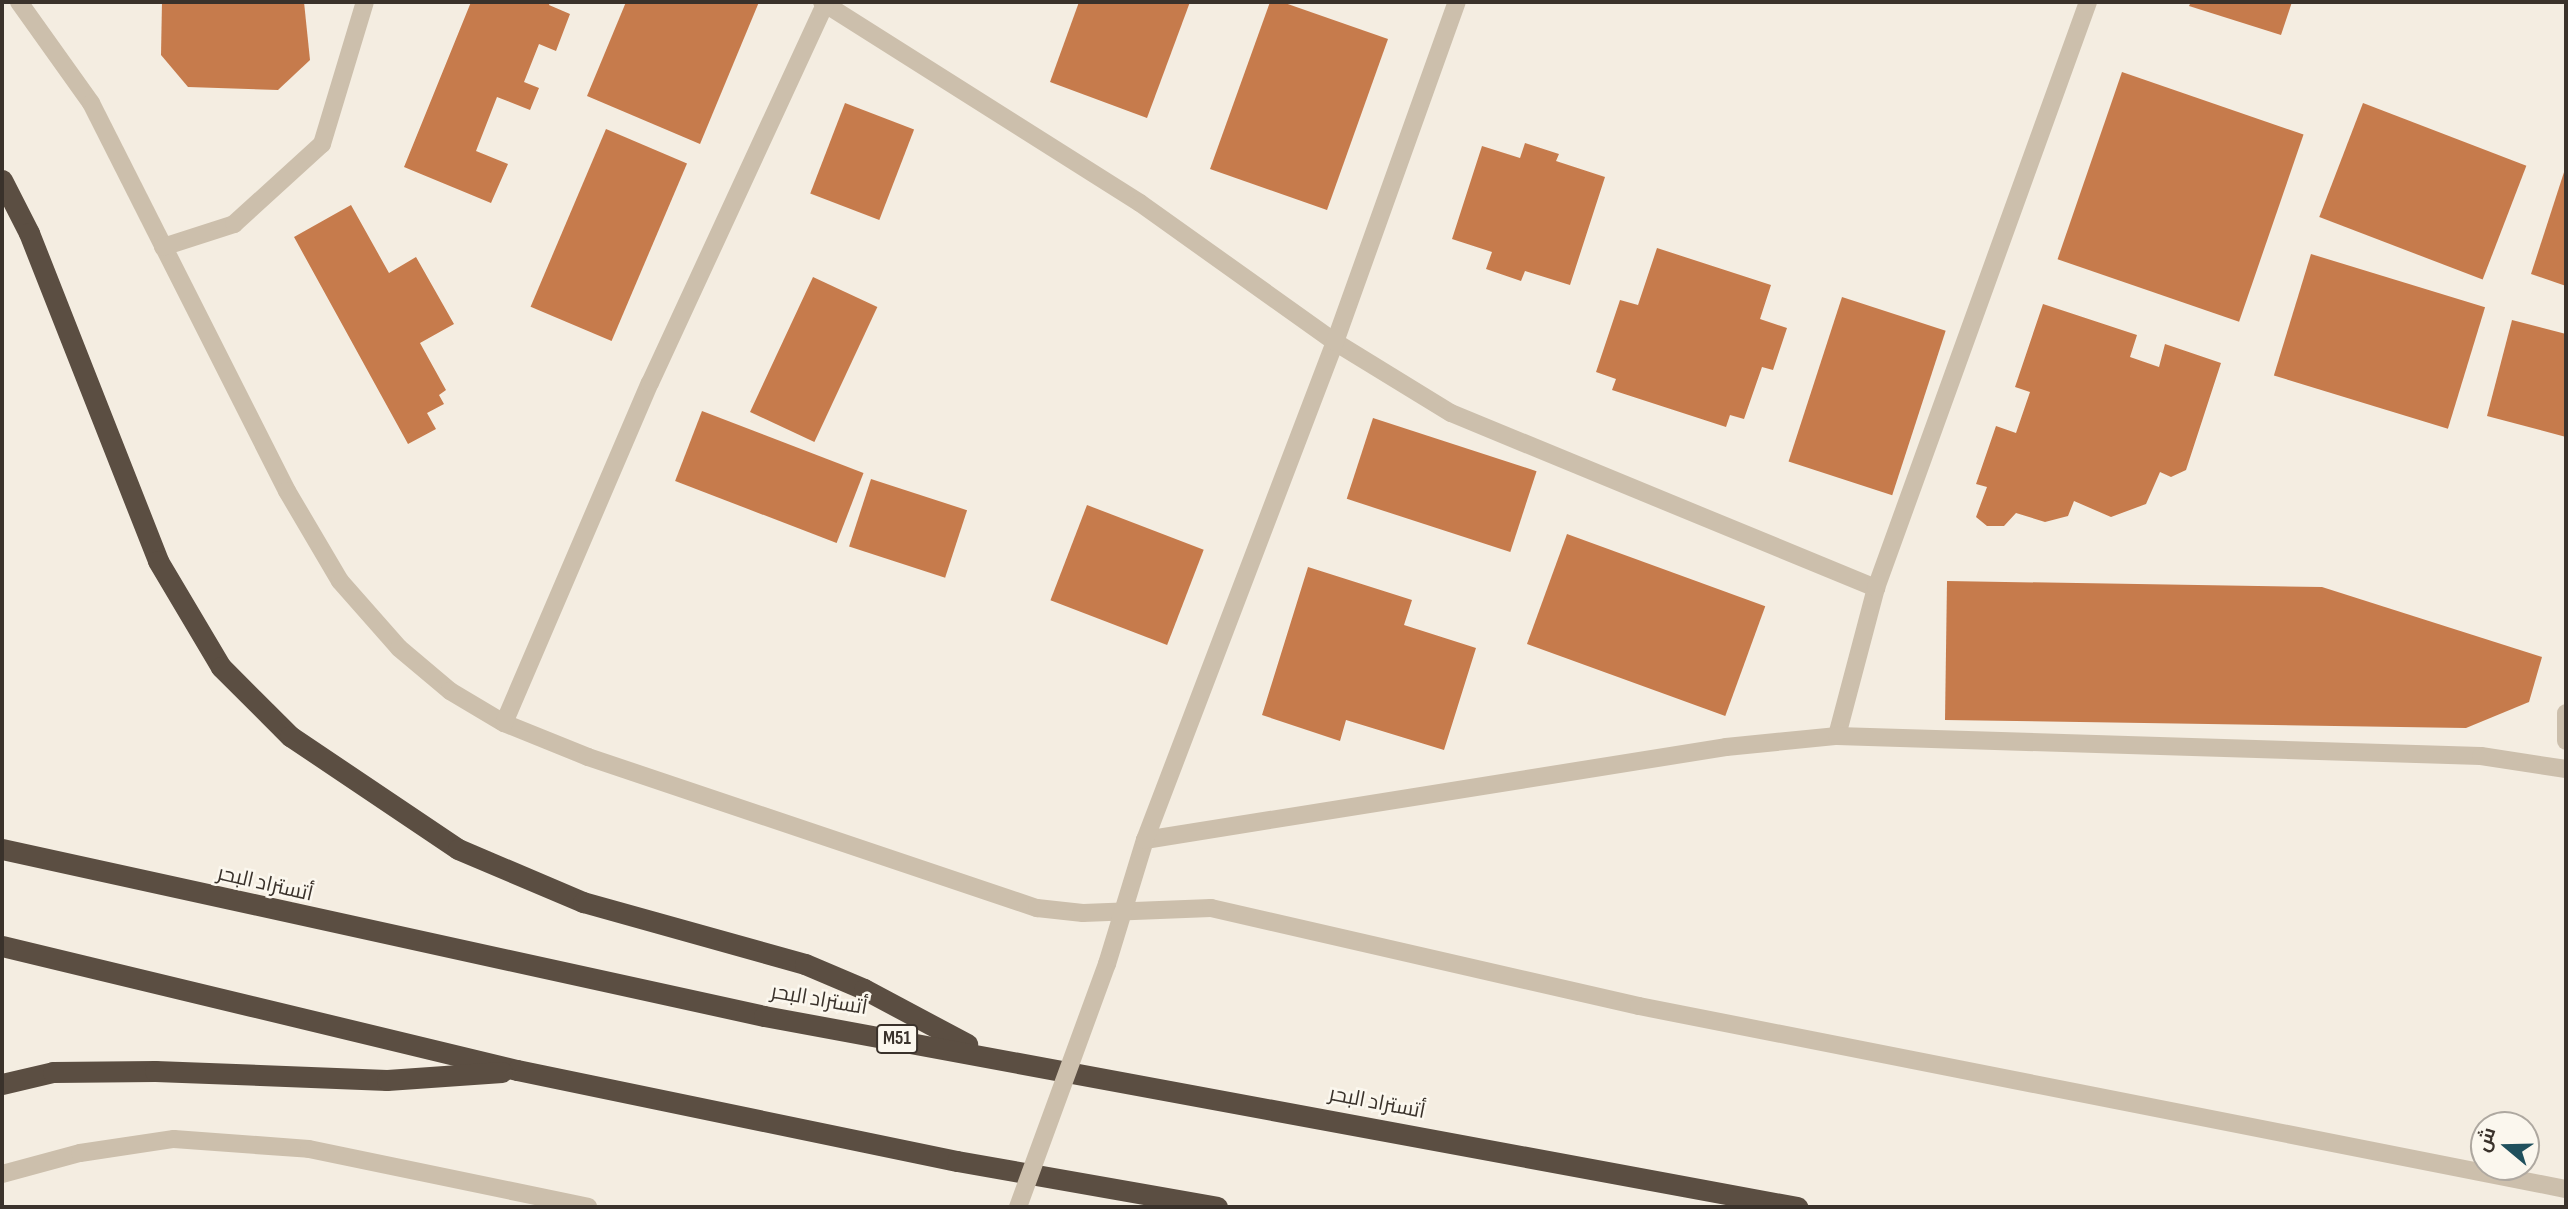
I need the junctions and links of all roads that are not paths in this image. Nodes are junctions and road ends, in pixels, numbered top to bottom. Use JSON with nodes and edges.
{"nodes":[{"id":1,"x":19,"y":2,"type":"edge"},
{"id":2,"x":365,"y":2,"type":"edge"},
{"id":3,"x":1457,"y":2,"type":"edge"},
{"id":4,"x":2088,"y":2,"type":"edge"},
{"id":5,"x":823,"y":3,"type":"edge"},
{"id":6,"x":2,"y":180,"type":"edge"},
{"id":7,"x":163,"y":247,"type":"junction"},
{"id":8,"x":1335,"y":342,"type":"junction"},
{"id":9,"x":1876,"y":588,"type":"junction"},
{"id":10,"x":2566,"y":713,"type":"edge"},
{"id":11,"x":504,"y":723,"type":"junction"},
{"id":12,"x":1837,"y":736,"type":"junction"},
{"id":13,"x":2566,"y":741,"type":"edge"},
{"id":14,"x":2566,"y":769,"type":"edge"},
{"id":15,"x":1145,"y":841,"type":"junction"},
{"id":16,"x":2,"y":849,"type":"edge"},
{"id":17,"x":1122,"y":911,"type":"junction"},
{"id":18,"x":2,"y":946,"type":"edge"},
{"id":19,"x":984,"y":1054,"type":"junction"},
{"id":20,"x":517,"y":1070,"type":"junction"},
{"id":21,"x":2,"y":1084,"type":"edge"},
{"id":22,"x":2,"y":1174,"type":"edge"},
{"id":23,"x":2566,"y":1189,"type":"edge"},
{"id":24,"x":541,"y":1202,"type":"edge"},
{"id":25,"x":588,"y":1207,"type":"edge"},
{"id":26,"x":1018,"y":1207,"type":"edge"},
{"id":27,"x":1217,"y":1207,"type":"edge"},
{"id":28,"x":1797,"y":1207,"type":"edge"}],
"edges":[{"from":1,"to":7,"type":"street"},
{"from":2,"to":7,"type":"street"},
{"from":3,"to":8,"type":"street"},
{"from":4,"to":9,"type":"street"},
{"from":5,"to":8,"type":"street"},
{"from":5,"to":11,"type":"street"},
{"from":6,"to":19,"type":"highway"},
{"from":7,"to":11,"type":"street"},
{"from":8,"to":9,"type":"street"},
{"from":8,"to":15,"type":"street"},
{"from":9,"to":12,"type":"street"},
{"from":10,"to":13,"type":"street"},
{"from":11,"to":17,"type":"street"},
{"from":12,"to":14,"type":"street"},
{"from":12,"to":15,"type":"street"},
{"from":15,"to":17,"type":"street"},
{"from":16,"to":19,"type":"highway","name":"أتستراد البحر","number":"M51"},
{"from":17,"to":23,"type":"street"},
{"from":17,"to":26,"type":"street","bridge":true},
{"from":18,"to":20,"type":"highway"},
{"from":19,"to":28,"type":"highway","name":"أتستراد البحر","number":"M51"},
{"from":20,"to":21,"type":"highway"},
{"from":20,"to":27,"type":"highway"},
{"from":22,"to":24,"type":"street"},
{"from":24,"to":25,"type":"street"}]}
